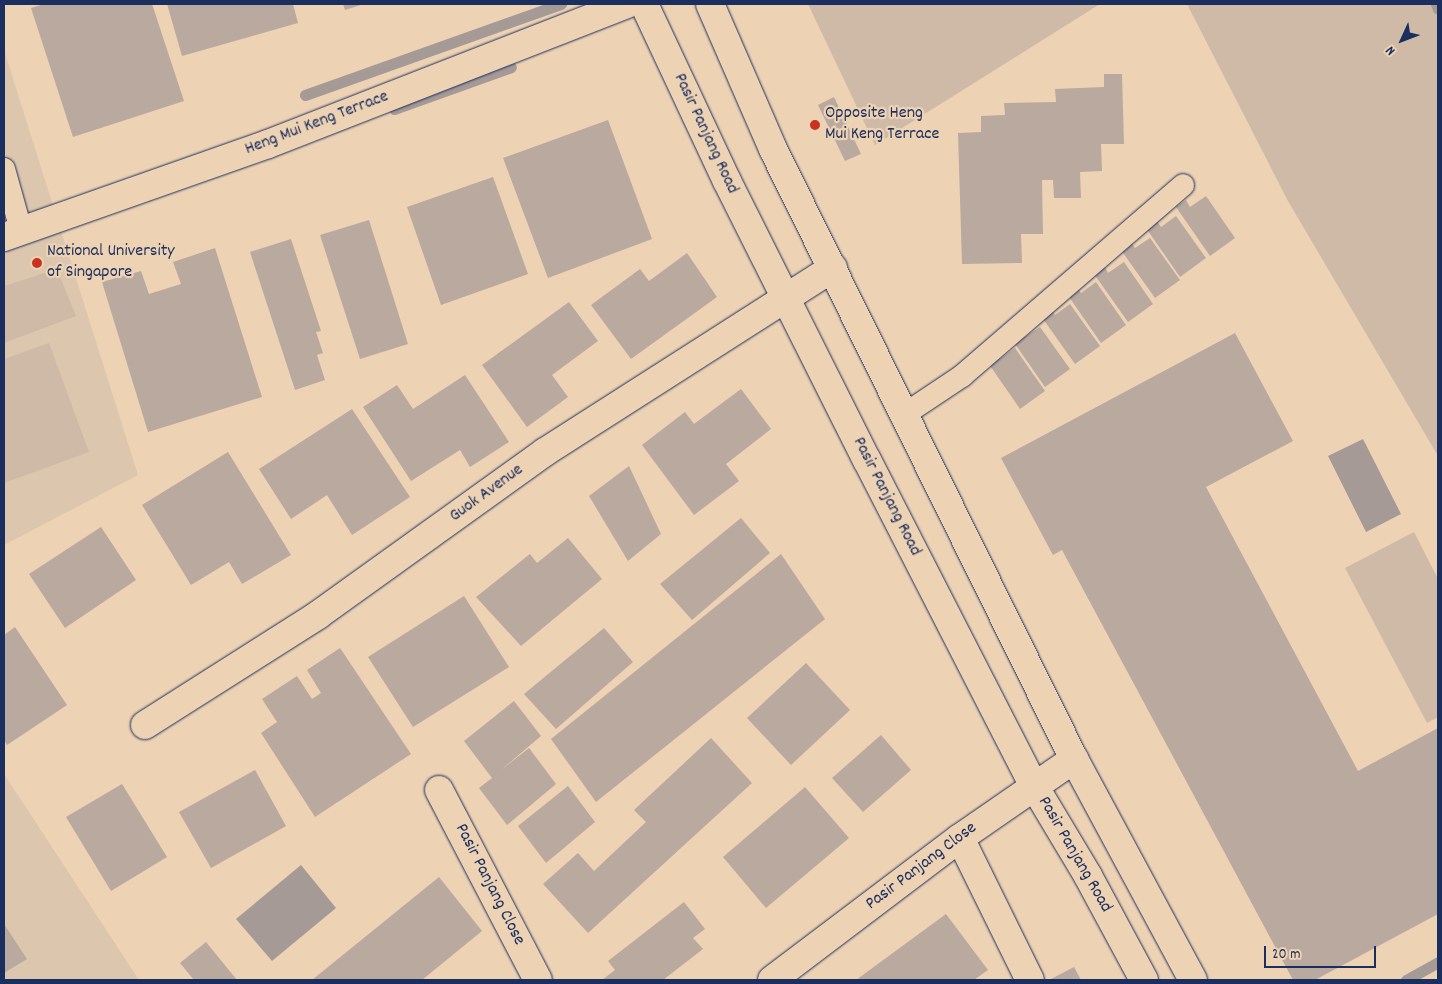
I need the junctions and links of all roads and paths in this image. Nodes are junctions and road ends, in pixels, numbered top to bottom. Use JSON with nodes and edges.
{"nodes":[{"id":1,"x":628,"y":4,"type":"edge"},
{"id":2,"x":644,"y":4,"type":"edge"},
{"id":3,"x":710,"y":4,"type":"edge"},
{"id":4,"x":4,"y":169,"type":"edge"},
{"id":5,"x":1183,"y":185,"type":"dead end"},
{"id":6,"x":13,"y":234,"type":"edge"},
{"id":7,"x":833,"y":268,"type":"junction"},
{"id":8,"x":786,"y":299,"type":"junction"},
{"id":9,"x":905,"y":414,"type":"junction"},
{"id":10,"x":145,"y":725,"type":"dead end"},
{"id":11,"x":1074,"y":758,"type":"junction"},
{"id":12,"x":1033,"y":784,"type":"junction"},
{"id":13,"x":440,"y":790,"type":"dead end"},
{"id":14,"x":960,"y":838,"type":"junction"},
{"id":15,"x":538,"y":980,"type":"edge"},
{"id":16,"x":772,"y":980,"type":"edge"},
{"id":17,"x":1030,"y":980,"type":"edge"},
{"id":18,"x":1144,"y":980,"type":"edge"},
{"id":19,"x":1193,"y":980,"type":"edge"}],
"edges":[{"from":1,"to":6,"type":"street","name":"Heng Mui Keng Terrace"},
{"from":2,"to":8,"type":"street","name":"Pasir Panjang Road"},
{"from":3,"to":7,"type":"street"},
{"from":4,"to":6,"type":"lane"},
{"from":5,"to":9,"type":"lane"},
{"from":7,"to":8,"type":"street","name":"Guok Avenue"},
{"from":7,"to":9,"type":"street"},
{"from":8,"to":10,"type":"street","name":"Guok Avenue"},
{"from":8,"to":12,"type":"street","name":"Pasir Panjang Road"},
{"from":9,"to":11,"type":"street"},
{"from":11,"to":12,"type":"street","name":"Pasir Panjang Close"},
{"from":11,"to":19,"type":"street"},
{"from":12,"to":14,"type":"street","name":"Pasir Panjang Close"},
{"from":12,"to":18,"type":"street","name":"Pasir Panjang Road"},
{"from":13,"to":15,"type":"street","name":"Pasir Panjang Close"},
{"from":14,"to":16,"type":"street","name":"Pasir Panjang Close"},
{"from":14,"to":17,"type":"street"}]}
